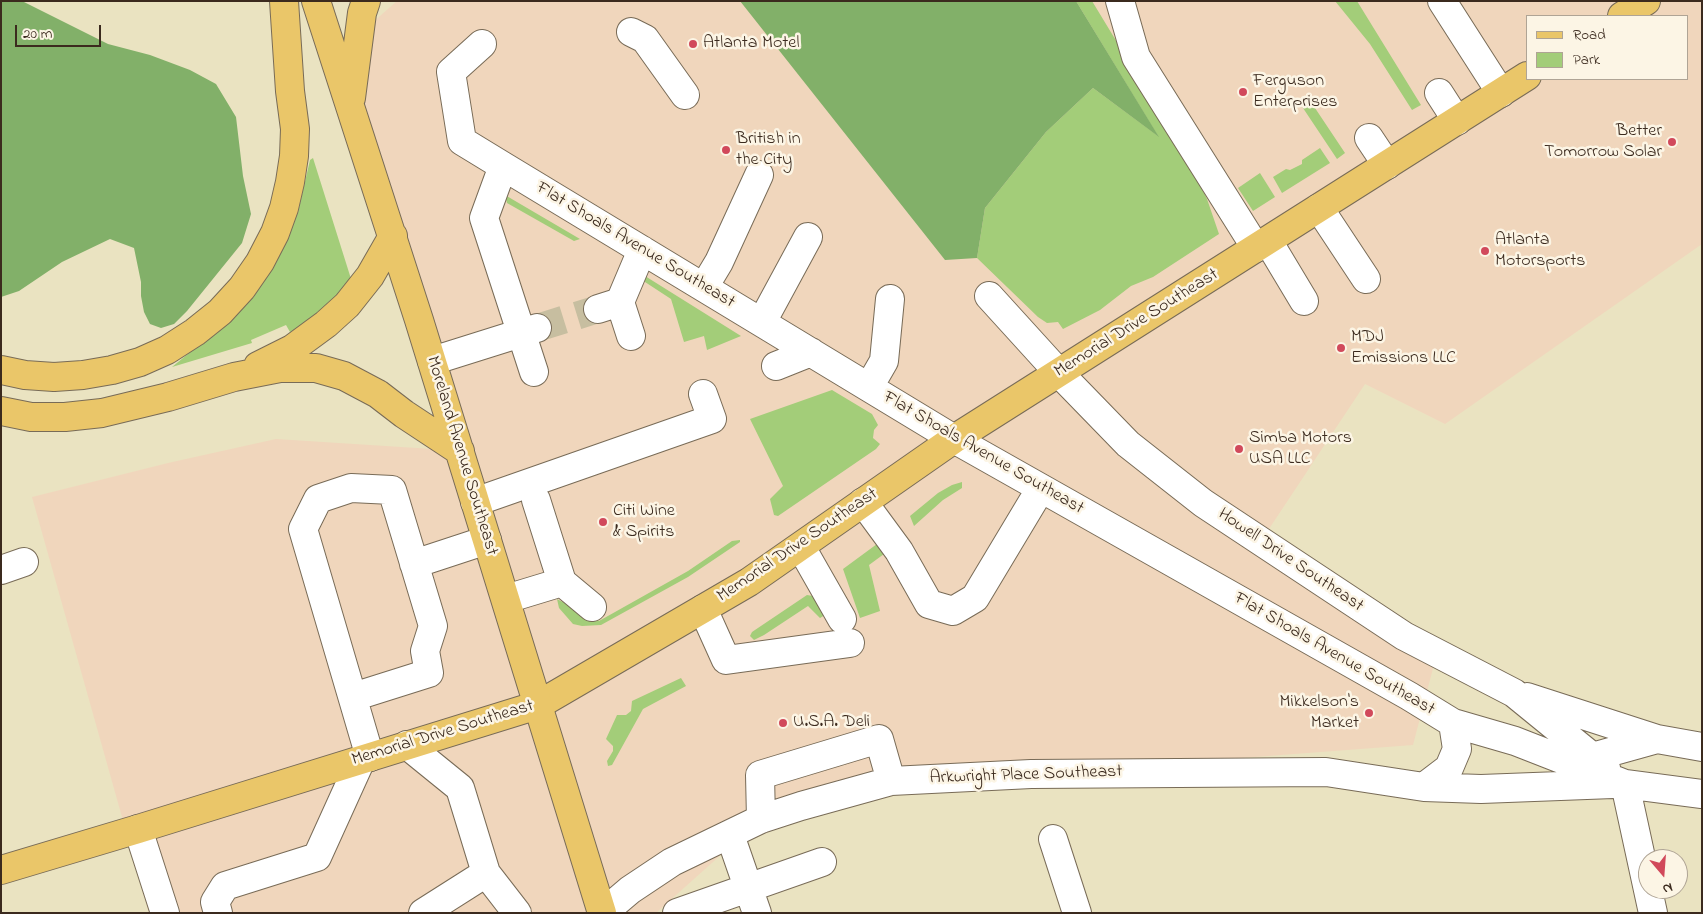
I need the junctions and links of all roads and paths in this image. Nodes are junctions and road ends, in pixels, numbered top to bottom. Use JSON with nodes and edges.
{"nodes":[{"id":1,"x":284,"y":1,"type":"edge"},
{"id":2,"x":316,"y":1,"type":"edge"},
{"id":3,"x":366,"y":1,"type":"edge"},
{"id":4,"x":1120,"y":1,"type":"edge"},
{"id":5,"x":1442,"y":1,"type":"edge"},
{"id":6,"x":1646,"y":1,"type":"edge"},
{"id":7,"x":1624,"y":15,"type":"edge"},
{"id":8,"x":631,"y":32,"type":"dead end"},
{"id":9,"x":482,"y":44,"type":"dead end"},
{"id":10,"x":1526,"y":77,"type":"edge"},
{"id":11,"x":1439,"y":93,"type":"dead end"},
{"id":12,"x":1501,"y":93,"type":"junction"},
{"id":13,"x":685,"y":95,"type":"dead end"},
{"id":14,"x":350,"y":105,"type":"junction"},
{"id":15,"x":1457,"y":121,"type":"junction"},
{"id":16,"x":1369,"y":138,"type":"dead end"},
{"id":17,"x":1387,"y":165,"type":"junction"},
{"id":18,"x":503,"y":166,"type":"junction"},
{"id":19,"x":759,"y":175,"type":"dead end"},
{"id":20,"x":1318,"y":208,"type":"junction"},
{"id":21,"x":393,"y":236,"type":"junction"},
{"id":22,"x":808,"y":237,"type":"dead end"},
{"id":23,"x":1262,"y":244,"type":"junction"},
{"id":24,"x":642,"y":250,"type":"junction"},
{"id":25,"x":1366,"y":279,"type":"dead end"},
{"id":26,"x":704,"y":287,"type":"junction"},
{"id":27,"x":990,"y":296,"type":"dead end"},
{"id":28,"x":890,"y":299,"type":"dead end"},
{"id":29,"x":1304,"y":301,"type":"dead end"},
{"id":30,"x":762,"y":322,"type":"junction"},
{"id":31,"x":529,"y":330,"type":"junction"},
{"id":32,"x":631,"y":336,"type":"dead end"},
{"id":33,"x":811,"y":352,"type":"junction"},
{"id":34,"x":432,"y":361,"type":"junction"},
{"id":35,"x":776,"y":366,"type":"dead end"},
{"id":36,"x":1,"y":370,"type":"edge"},
{"id":37,"x":534,"y":372,"type":"dead end"},
{"id":38,"x":1059,"y":373,"type":"junction"},
{"id":39,"x":234,"y":377,"type":"junction"},
{"id":40,"x":869,"y":388,"type":"junction"},
{"id":41,"x":703,"y":394,"type":"dead end"},
{"id":42,"x":1,"y":411,"type":"edge"},
{"id":43,"x":954,"y":439,"type":"junction"},
{"id":44,"x":460,"y":451,"type":"junction"},
{"id":45,"x":1042,"y":488,"type":"junction"},
{"id":46,"x":536,"y":500,"type":"dead end"},
{"id":47,"x":475,"y":502,"type":"junction"},
{"id":48,"x":863,"y":502,"type":"junction"},
{"id":49,"x":487,"y":540,"type":"junction"},
{"id":50,"x":800,"y":547,"type":"junction"},
{"id":51,"x":414,"y":564,"type":"junction"},
{"id":52,"x":562,"y":582,"type":"junction"},
{"id":53,"x":506,"y":599,"type":"junction"},
{"id":54,"x":592,"y":607,"type":"dead end"},
{"id":55,"x":703,"y":609,"type":"junction"},
{"id":56,"x":1514,"y":693,"type":"junction"},
{"id":57,"x":353,"y":697,"type":"junction"},
{"id":58,"x":538,"y":705,"type":"junction"},
{"id":59,"x":1453,"y":723,"type":"junction"},
{"id":60,"x":1657,"y":739,"type":"junction"},
{"id":61,"x":407,"y":745,"type":"junction"},
{"id":62,"x":1702,"y":747,"type":"edge"},
{"id":63,"x":1578,"y":753,"type":"junction"},
{"id":64,"x":366,"y":758,"type":"junction"},
{"id":65,"x":891,"y":781,"type":"junction"},
{"id":66,"x":1625,"y":784,"type":"junction"},
{"id":67,"x":1424,"y":787,"type":"junction"},
{"id":68,"x":1481,"y":789,"type":"junction"},
{"id":69,"x":1702,"y":794,"type":"edge"},
{"id":70,"x":761,"y":819,"type":"junction"},
{"id":71,"x":138,"y":829,"type":"junction"},
{"id":72,"x":730,"y":835,"type":"junction"},
{"id":73,"x":1053,"y":839,"type":"dead end"},
{"id":74,"x":822,"y":862,"type":"dead end"},
{"id":75,"x":1,"y":870,"type":"edge"},
{"id":76,"x":486,"y":872,"type":"junction"},
{"id":77,"x":753,"y":900,"type":"edge"},
{"id":78,"x":165,"y":913,"type":"edge"},
{"id":79,"x":218,"y":913,"type":"edge"},
{"id":80,"x":423,"y":913,"type":"edge"},
{"id":81,"x":517,"y":913,"type":"edge"},
{"id":82,"x":602,"y":913,"type":"edge"},
{"id":83,"x":677,"y":913,"type":"edge"},
{"id":84,"x":1077,"y":913,"type":"edge"},
{"id":85,"x":1653,"y":913,"type":"edge"}],
"edges":[{"from":1,"to":36,"type":"main road"},
{"from":2,"to":14,"type":"main road","name":"Moreland Avenue Southeast"},
{"from":3,"to":14,"type":"main road"},
{"from":4,"to":23,"type":"street"},
{"from":5,"to":12,"type":"street"},
{"from":6,"to":7,"type":"main road"},
{"from":8,"to":13,"type":"street"},
{"from":9,"to":18,"type":"street","name":"Flat Shoals Avenue Southeast"},
{"from":10,"to":12,"type":"main road","name":"Memorial Drive Southeast"},
{"from":11,"to":15,"type":"street"},
{"from":12,"to":15,"type":"main road","name":"Memorial Drive Southeast"},
{"from":14,"to":21,"type":"main road","name":"Moreland Avenue Southeast"},
{"from":15,"to":17,"type":"main road","name":"Memorial Drive Southeast"},
{"from":16,"to":17,"type":"street"},
{"from":17,"to":20,"type":"main road","name":"Memorial Drive Southeast"},
{"from":18,"to":24,"type":"street","name":"Flat Shoals Avenue Southeast"},
{"from":18,"to":31,"type":"street"},
{"from":19,"to":26,"type":"street"},
{"from":20,"to":23,"type":"main road","name":"Memorial Drive Southeast"},
{"from":20,"to":25,"type":"street"},
{"from":21,"to":34,"type":"main road","name":"Moreland Avenue Southeast"},
{"from":21,"to":39,"type":"main road"},
{"from":22,"to":30,"type":"street"},
{"from":23,"to":29,"type":"street"},
{"from":23,"to":38,"type":"main road","name":"Memorial Drive Southeast"},
{"from":24,"to":26,"type":"street","name":"Flat Shoals Avenue Southeast"},
{"from":24,"to":32,"type":"street"},
{"from":26,"to":30,"type":"street","name":"Flat Shoals Avenue Southeast"},
{"from":27,"to":38,"type":"street","name":"Howell Drive Southeast"},
{"from":28,"to":40,"type":"street"},
{"from":30,"to":33,"type":"street","name":"Flat Shoals Avenue Southeast"},
{"from":31,"to":34,"type":"street"},
{"from":31,"to":37,"type":"street"},
{"from":33,"to":35,"type":"street"},
{"from":33,"to":40,"type":"street","name":"Flat Shoals Avenue Southeast"},
{"from":34,"to":44,"type":"main road","name":"Moreland Avenue Southeast"},
{"from":38,"to":43,"type":"main road","name":"Memorial Drive Southeast"},
{"from":38,"to":56,"type":"street","name":"Howell Drive Southeast"},
{"from":39,"to":42,"type":"main road"},
{"from":39,"to":44,"type":"main road"},
{"from":40,"to":43,"type":"street","name":"Flat Shoals Avenue Southeast"},
{"from":41,"to":47,"type":"street"},
{"from":43,"to":45,"type":"street","name":"Flat Shoals Avenue Southeast"},
{"from":43,"to":48,"type":"main road","name":"Memorial Drive Southeast"},
{"from":44,"to":47,"type":"main road","name":"Moreland Avenue Southeast"},
{"from":45,"to":48,"type":"street"},
{"from":45,"to":59,"type":"street","name":"Flat Shoals Avenue Southeast"},
{"from":46,"to":52,"type":"street"},
{"from":47,"to":49,"type":"main road","name":"Moreland Avenue Southeast"},
{"from":48,"to":50,"type":"main road","name":"Memorial Drive Southeast"},
{"from":49,"to":51,"type":"street"},
{"from":49,"to":53,"type":"main road","name":"Moreland Avenue Southeast"},
{"from":50,"to":55,"type":"main road","name":"Memorial Drive Southeast"},
{"from":50,"to":55,"type":"street"},
{"from":51,"to":57,"type":"street"},
{"from":51,"to":57,"type":"street"},
{"from":52,"to":53,"type":"street"},
{"from":52,"to":54,"type":"street"},
{"from":53,"to":58,"type":"main road","name":"Moreland Avenue Southeast"},
{"from":55,"to":58,"type":"main road","name":"Memorial Drive Southeast"},
{"from":56,"to":60,"type":"street"},
{"from":56,"to":63,"type":"street","name":"Howell Drive Southeast"},
{"from":57,"to":64,"type":"street"},
{"from":58,"to":61,"type":"main road","name":"Memorial Drive Southeast"},
{"from":58,"to":82,"type":"main road","name":"Moreland Avenue Southeast"},
{"from":59,"to":63,"type":"street","name":"Flat Shoals Avenue Southeast"},
{"from":59,"to":67,"type":"street"},
{"from":60,"to":62,"type":"street"},
{"from":60,"to":63,"type":"street","name":"Arkwright Place Southeast"},
{"from":61,"to":64,"type":"main road","name":"Memorial Drive Southeast"},
{"from":61,"to":76,"type":"street"},
{"from":63,"to":66,"type":"street","name":"Flat Shoals Avenue Southeast"},
{"from":63,"to":68,"type":"street","name":"Arkwright Place Southeast"},
{"from":64,"to":71,"type":"main road","name":"Memorial Drive Southeast"},
{"from":64,"to":79,"type":"street"},
{"from":65,"to":67,"type":"street","name":"Arkwright Place Southeast"},
{"from":65,"to":70,"type":"street","name":"Arkwright Place Southeast"},
{"from":65,"to":70,"type":"street"},
{"from":66,"to":68,"type":"street","name":"Arkwright Place Southeast"},
{"from":66,"to":69,"type":"street","name":"Flat Shoals Avenue Southeast"},
{"from":66,"to":85,"type":"street"},
{"from":67,"to":68,"type":"street","name":"Arkwright Place Southeast"},
{"from":70,"to":72,"type":"street","name":"Arkwright Place Southeast"},
{"from":71,"to":75,"type":"main road","name":"Memorial Drive Southeast"},
{"from":71,"to":78,"type":"street"},
{"from":72,"to":77,"type":"street"},
{"from":72,"to":82,"type":"street","name":"Arkwright Place Southeast"},
{"from":73,"to":84,"type":"street"},
{"from":74,"to":77,"type":"street"},
{"from":76,"to":80,"type":"street"},
{"from":76,"to":81,"type":"street"},
{"from":77,"to":83,"type":"street"}]}
